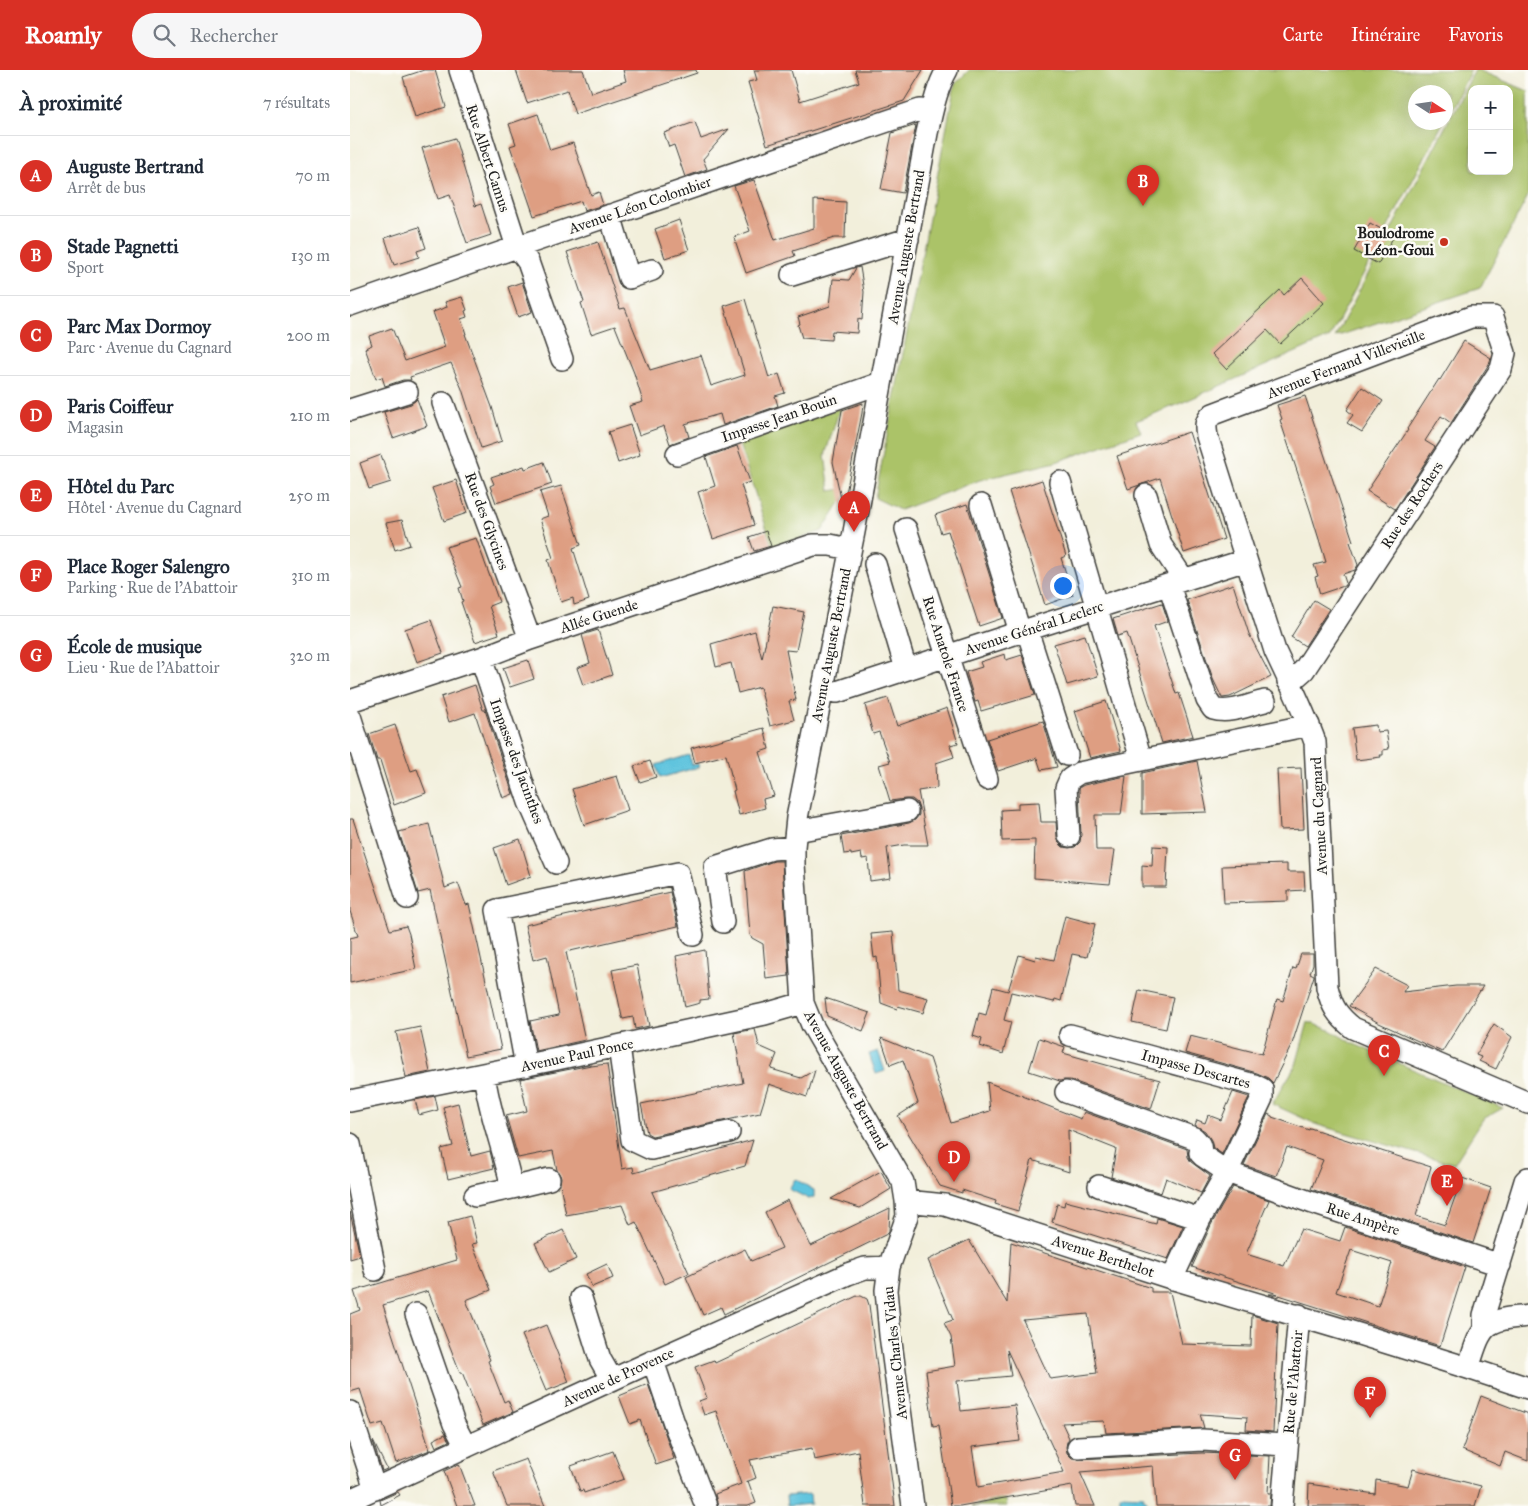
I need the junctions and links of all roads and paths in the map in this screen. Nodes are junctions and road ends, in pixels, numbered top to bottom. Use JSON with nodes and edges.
{"nodes":[{"id":1,"x":460,"y":70,"type":"edge"},
{"id":2,"x":947,"y":70,"type":"edge"},
{"id":3,"x":932,"y":111,"type":"junction"},
{"id":4,"x":610,"y":215,"type":"junction"},
{"id":5,"x":908,"y":239,"type":"junction"},
{"id":6,"x":516,"y":247,"type":"junction"},
{"id":7,"x":652,"y":270,"type":"dead end"},
{"id":8,"x":792,"y":275,"type":"dead end"},
{"id":9,"x":350,"y":305,"type":"edge"},
{"id":10,"x":1493,"y":318,"type":"joint"},
{"id":11,"x":562,"y":359,"type":"dead end"},
{"id":12,"x":881,"y":383,"type":"junction"},
{"id":13,"x":407,"y":392,"type":"dead end"},
{"id":14,"x":443,"y":403,"type":"dead end"},
{"id":15,"x":350,"y":410,"type":"edge"},
{"id":16,"x":1205,"y":424,"type":"joint"},
{"id":17,"x":676,"y":454,"type":"dead end"},
{"id":18,"x":1060,"y":482,"type":"dead end"},
{"id":19,"x":1146,"y":495,"type":"dead end"},
{"id":20,"x":981,"y":505,"type":"dead end"},
{"id":21,"x":906,"y":529,"type":"dead end"},
{"id":22,"x":850,"y":549,"type":"junction"},
{"id":23,"x":1246,"y":560,"type":"junction"},
{"id":24,"x":874,"y":564,"type":"dead end"},
{"id":25,"x":1177,"y":583,"type":"junction"},
{"id":26,"x":1097,"y":608,"type":"junction"},
{"id":27,"x":1023,"y":631,"type":"junction"},
{"id":28,"x":530,"y":640,"type":"junction"},
{"id":29,"x":947,"y":656,"type":"junction"},
{"id":30,"x":481,"y":658,"type":"junction"},
{"id":31,"x":906,"y":669,"type":"junction"},
{"id":32,"x":1288,"y":681,"type":"junction"},
{"id":33,"x":822,"y":690,"type":"junction"},
{"id":34,"x":350,"y":701,"type":"edge"},
{"id":35,"x":1265,"y":701,"type":"dead end"},
{"id":36,"x":350,"y":716,"type":"edge"},
{"id":37,"x":1309,"y":725,"type":"junction"},
{"id":38,"x":1138,"y":749,"type":"dead end"},
{"id":39,"x":1067,"y":755,"type":"dead end"},
{"id":40,"x":987,"y":779,"type":"dead end"},
{"id":41,"x":907,"y":811,"type":"dead end"},
{"id":42,"x":1069,"y":836,"type":"dead end"},
{"id":43,"x":795,"y":839,"type":"junction"},
{"id":44,"x":556,"y":863,"type":"dead end"},
{"id":45,"x":406,"y":898,"type":"dead end"},
{"id":46,"x":723,"y":922,"type":"dead end"},
{"id":47,"x":693,"y":934,"type":"dead end"},
{"id":48,"x":804,"y":1003,"type":"junction"},
{"id":49,"x":1070,"y":1035,"type":"dead end"},
{"id":50,"x":620,"y":1046,"type":"junction"},
{"id":51,"x":526,"y":1066,"type":"junction"},
{"id":52,"x":484,"y":1074,"type":"junction"},
{"id":53,"x":1066,"y":1092,"type":"dead end"},
{"id":54,"x":350,"y":1101,"type":"edge"},
{"id":55,"x":1528,"y":1103,"type":"edge"},
{"id":56,"x":729,"y":1132,"type":"dead end"},
{"id":57,"x":350,"y":1144,"type":"edge"},
{"id":58,"x":1227,"y":1172,"type":"junction"},
{"id":59,"x":1528,"y":1178,"type":"edge"},
{"id":60,"x":549,"y":1179,"type":"dead end"},
{"id":61,"x":1099,"y":1186,"type":"dead end"},
{"id":62,"x":512,"y":1188,"type":"junction"},
{"id":63,"x":475,"y":1196,"type":"dead end"},
{"id":64,"x":906,"y":1201,"type":"junction"},
{"id":65,"x":1200,"y":1219,"type":"junction"},
{"id":66,"x":1500,"y":1265,"type":"junction"},
{"id":67,"x":889,"y":1266,"type":"junction"},
{"id":68,"x":375,"y":1270,"type":"dead end"},
{"id":69,"x":1172,"y":1279,"type":"junction"},
{"id":70,"x":581,"y":1298,"type":"dead end"},
{"id":71,"x":416,"y":1314,"type":"dead end"},
{"id":72,"x":1299,"y":1315,"type":"junction"},
{"id":73,"x":1528,"y":1316,"type":"edge"},
{"id":74,"x":1484,"y":1329,"type":"junction"},
{"id":75,"x":653,"y":1361,"type":"junction"},
{"id":76,"x":1468,"y":1368,"type":"junction"},
{"id":77,"x":612,"y":1380,"type":"junction"},
{"id":78,"x":1528,"y":1388,"type":"edge"},
{"id":79,"x":350,"y":1412,"type":"edge"},
{"id":80,"x":1287,"y":1445,"type":"junction"},
{"id":81,"x":466,"y":1447,"type":"junction"},
{"id":82,"x":1078,"y":1447,"type":"dead end"},
{"id":83,"x":375,"y":1489,"type":"junction"},
{"id":84,"x":350,"y":1500,"type":"edge"},
{"id":85,"x":706,"y":1506,"type":"edge"},
{"id":86,"x":913,"y":1506,"type":"edge"},
{"id":87,"x":1282,"y":1506,"type":"edge"}],
"edges":[{"from":1,"to":6,"type":"street","name":"Rue Albert Camus"},
{"from":2,"to":3,"type":"street","name":"Avenue Auguste Bertrand"},
{"from":3,"to":4,"type":"street","name":"Avenue Léon Colombier"},
{"from":3,"to":5,"type":"street","name":"Avenue Auguste Bertrand"},
{"from":4,"to":6,"type":"street","name":"Avenue Léon Colombier"},
{"from":4,"to":7,"type":"street"},
{"from":5,"to":8,"type":"street"},
{"from":5,"to":12,"type":"street","name":"Avenue Auguste Bertrand"},
{"from":6,"to":9,"type":"street","name":"Avenue Léon Colombier"},
{"from":6,"to":11,"type":"street","name":"Rue Albert Camus"},
{"from":10,"to":16,"type":"street","name":"Avenue Fernand Villevieille"},
{"from":10,"to":32,"type":"street","name":"Rue des Rochers"},
{"from":12,"to":17,"type":"street","name":"Impasse Jean Bouin"},
{"from":12,"to":22,"type":"street","name":"Avenue Auguste Bertrand"},
{"from":13,"to":15,"type":"street"},
{"from":14,"to":28,"type":"street","name":"Rue des Glycines"},
{"from":16,"to":23,"type":"street","name":"Avenue du Cagnard"},
{"from":18,"to":26,"type":"street"},
{"from":19,"to":25,"type":"street"},
{"from":20,"to":27,"type":"street"},
{"from":21,"to":29,"type":"street","name":"Rue Anatole France"},
{"from":22,"to":28,"type":"street","name":"Allée Guende"},
{"from":22,"to":33,"type":"street","name":"Avenue Auguste Bertrand"},
{"from":23,"to":25,"type":"street","name":"Avenue Général Leclerc"},
{"from":23,"to":32,"type":"street","name":"Avenue du Cagnard"},
{"from":24,"to":31,"type":"street"},
{"from":25,"to":26,"type":"street","name":"Avenue Général Leclerc"},
{"from":25,"to":35,"type":"street"},
{"from":26,"to":27,"type":"street","name":"Avenue Général Leclerc"},
{"from":26,"to":38,"type":"street"},
{"from":27,"to":29,"type":"street","name":"Avenue Général Leclerc"},
{"from":27,"to":39,"type":"street"},
{"from":28,"to":30,"type":"street","name":"Allée Guende"},
{"from":29,"to":31,"type":"street","name":"Avenue Général Leclerc"},
{"from":29,"to":40,"type":"street","name":"Rue Anatole France"},
{"from":30,"to":34,"type":"street","name":"Allée Guende"},
{"from":30,"to":44,"type":"street","name":"Impasse des Jacinthes"},
{"from":31,"to":33,"type":"street","name":"Avenue Général Leclerc"},
{"from":32,"to":37,"type":"street","name":"Avenue du Cagnard"},
{"from":33,"to":43,"type":"street","name":"Avenue Auguste Bertrand"},
{"from":36,"to":45,"type":"street"},
{"from":37,"to":42,"type":"street"},
{"from":37,"to":55,"type":"street","name":"Avenue du Cagnard"},
{"from":41,"to":43,"type":"street"},
{"from":43,"to":46,"type":"street"},
{"from":43,"to":48,"type":"street","name":"Avenue Auguste Bertrand"},
{"from":47,"to":51,"type":"street"},
{"from":48,"to":50,"type":"street","name":"Avenue Paul Ponce"},
{"from":48,"to":64,"type":"street","name":"Avenue Auguste Bertrand"},
{"from":49,"to":58,"type":"street","name":"Impasse Descartes"},
{"from":50,"to":51,"type":"street","name":"Avenue Paul Ponce"},
{"from":50,"to":56,"type":"street"},
{"from":51,"to":52,"type":"street","name":"Avenue Paul Ponce"},
{"from":52,"to":54,"type":"street","name":"Avenue Paul Ponce"},
{"from":52,"to":62,"type":"street"},
{"from":53,"to":58,"type":"street","name":"Rue Ampère"},
{"from":57,"to":68,"type":"street"},
{"from":58,"to":65,"type":"street"},
{"from":58,"to":66,"type":"street","name":"Rue Ampère"},
{"from":59,"to":66,"type":"street"},
{"from":60,"to":62,"type":"street"},
{"from":61,"to":65,"type":"street"},
{"from":62,"to":63,"type":"street"},
{"from":64,"to":67,"type":"street","name":"Avenue Charles Vidau"},
{"from":64,"to":69,"type":"street","name":"Avenue Berthelot"},
{"from":65,"to":69,"type":"street"},
{"from":66,"to":74,"type":"street"},
{"from":67,"to":75,"type":"street","name":"Avenue de Provence"},
{"from":67,"to":86,"type":"street","name":"Avenue Charles Vidau"},
{"from":69,"to":72,"type":"street","name":"Avenue Berthelot"},
{"from":70,"to":77,"type":"street"},
{"from":71,"to":81,"type":"street"},
{"from":72,"to":76,"type":"street","name":"Rue de l'Abattoir"},
{"from":72,"to":80,"type":"street","name":"Rue de l'Abattoir"},
{"from":73,"to":74,"type":"street"},
{"from":74,"to":76,"type":"street"},
{"from":75,"to":77,"type":"street","name":"Avenue de Provence"},
{"from":75,"to":85,"type":"street"},
{"from":76,"to":78,"type":"street","name":"Rue de l'Abattoir"},
{"from":77,"to":81,"type":"street","name":"Avenue de Provence"},
{"from":79,"to":83,"type":"street"},
{"from":80,"to":82,"type":"street"},
{"from":80,"to":87,"type":"street","name":"Rue de l'Abattoir"},
{"from":81,"to":83,"type":"street","name":"Avenue de Provence"},
{"from":83,"to":84,"type":"street","name":"Avenue de Provence"}]}
